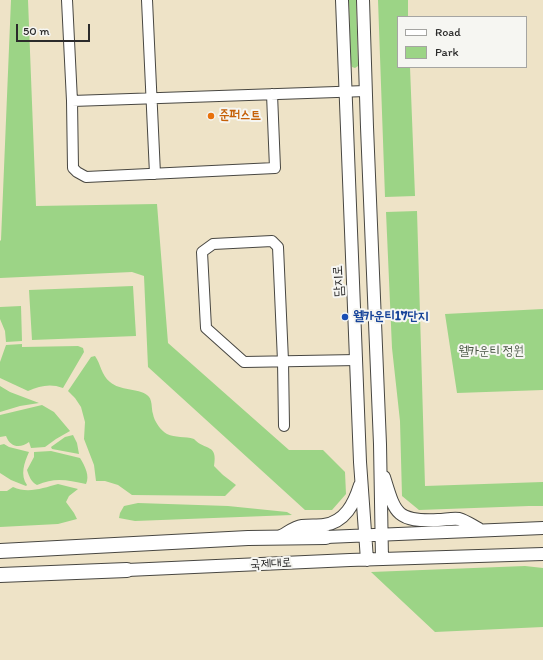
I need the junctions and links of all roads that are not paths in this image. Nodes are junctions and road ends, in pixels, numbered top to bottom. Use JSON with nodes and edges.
{"nodes":[{"id":1,"x":67,"y":0,"type":"edge"},
{"id":2,"x":147,"y":0,"type":"edge"},
{"id":3,"x":342,"y":0,"type":"edge"},
{"id":4,"x":363,"y":0,"type":"edge"},
{"id":5,"x":366,"y":91,"type":"junction"},
{"id":6,"x":346,"y":92,"type":"junction"},
{"id":7,"x":272,"y":94,"type":"junction"},
{"id":8,"x":151,"y":98,"type":"junction"},
{"id":9,"x":72,"y":101,"type":"junction"},
{"id":10,"x":155,"y":174,"type":"junction"},
{"id":11,"x":357,"y":360,"type":"junction"},
{"id":12,"x":283,"y":361,"type":"junction"},
{"id":13,"x":284,"y":426,"type":"dead end"},
{"id":14,"x":360,"y":462,"type":"junction"},
{"id":15,"x":380,"y":464,"type":"junction"},
{"id":16,"x":543,"y":528,"type":"edge"},
{"id":17,"x":482,"y":530,"type":"junction"},
{"id":18,"x":381,"y":534,"type":"junction"},
{"id":19,"x":365,"y":535,"type":"junction"},
{"id":20,"x":279,"y":537,"type":"junction"},
{"id":21,"x":326,"y":537,"type":"joint"},
{"id":22,"x":0,"y":551,"type":"edge"},
{"id":23,"x":543,"y":554,"type":"edge"},
{"id":24,"x":382,"y":559,"type":"junction"},
{"id":25,"x":367,"y":560,"type":"junction"},
{"id":26,"x":127,"y":570,"type":"joint"},
{"id":27,"x":30,"y":574,"type":"junction"},
{"id":28,"x":0,"y":575,"type":"edge"},
{"id":29,"x":0,"y":581,"type":"edge"}],
"edges":[{"from":1,"to":9,"type":"street"},
{"from":2,"to":8,"type":"street"},
{"from":3,"to":6,"type":"street","name":"담지로"},
{"from":4,"to":5,"type":"street"},
{"from":5,"to":6,"type":"street"},
{"from":5,"to":15,"type":"street"},
{"from":6,"to":7,"type":"street"},
{"from":6,"to":11,"type":"street","name":"담지로"},
{"from":7,"to":8,"type":"street"},
{"from":7,"to":10,"type":"street"},
{"from":8,"to":9,"type":"street"},
{"from":8,"to":10,"type":"street"},
{"from":9,"to":10,"type":"street"},
{"from":11,"to":12,"type":"street"},
{"from":11,"to":14,"type":"street","name":"담지로"},
{"from":12,"to":12,"type":"street"},
{"from":12,"to":13,"type":"street"},
{"from":14,"to":15,"type":"street"},
{"from":14,"to":19,"type":"street","name":"담지로"},
{"from":14,"to":20,"type":"street"},
{"from":15,"to":17,"type":"street"},
{"from":15,"to":18,"type":"street"},
{"from":16,"to":17,"type":"street","name":"국제대로"},
{"from":17,"to":18,"type":"street","name":"국제대로"},
{"from":18,"to":19,"type":"street","name":"국제대로"},
{"from":18,"to":24,"type":"street"},
{"from":19,"to":21,"type":"street","name":"국제대로"},
{"from":19,"to":25,"type":"street","name":"담지로"},
{"from":20,"to":21,"type":"main road","name":"국제대로"},
{"from":20,"to":22,"type":"main road","name":"국제대로"},
{"from":23,"to":24,"type":"street","name":"국제대로"},
{"from":24,"to":25,"type":"street","name":"국제대로"},
{"from":25,"to":26,"type":"street","name":"국제대로"},
{"from":26,"to":27,"type":"main road","name":"국제대로"},
{"from":27,"to":28,"type":"main road","name":"국제대로"},
{"from":27,"to":29,"type":"main road"}]}
